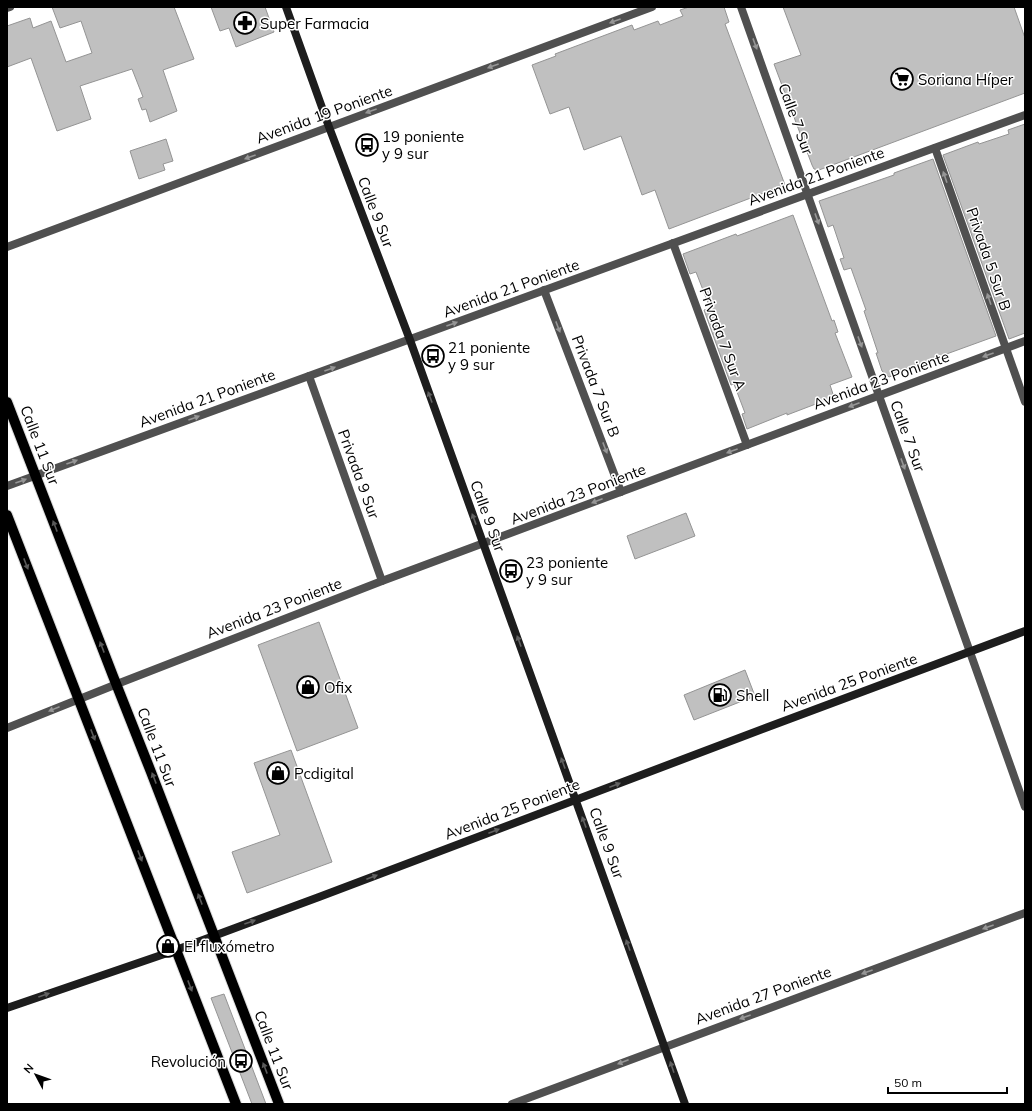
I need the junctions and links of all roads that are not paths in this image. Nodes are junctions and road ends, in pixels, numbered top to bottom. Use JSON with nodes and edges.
{"nodes":[{"id":1,"x":10,"y":7,"type":"edge"},
{"id":2,"x":286,"y":7,"type":"edge"},
{"id":3,"x":652,"y":7,"type":"edge"},
{"id":4,"x":742,"y":7,"type":"edge"},
{"id":5,"x":7,"y":8,"type":"edge"},
{"id":6,"x":1025,"y":115,"type":"edge"},
{"id":7,"x":329,"y":127,"type":"junction"},
{"id":8,"x":935,"y":148,"type":"junction"},
{"id":9,"x":808,"y":194,"type":"junction"},
{"id":10,"x":673,"y":243,"type":"junction"},
{"id":11,"x":7,"y":247,"type":"edge"},
{"id":12,"x":544,"y":290,"type":"junction"},
{"id":13,"x":410,"y":340,"type":"junction"},
{"id":14,"x":1025,"y":341,"type":"edge"},
{"id":15,"x":1006,"y":348,"type":"junction"},
{"id":16,"x":309,"y":376,"type":"junction"},
{"id":17,"x":879,"y":396,"type":"junction"},
{"id":18,"x":7,"y":402,"type":"edge"},
{"id":19,"x":1025,"y":402,"type":"edge"},
{"id":20,"x":747,"y":445,"type":"junction"},
{"id":21,"x":36,"y":476,"type":"junction"},
{"id":22,"x":7,"y":486,"type":"edge"},
{"id":23,"x":621,"y":492,"type":"junction"},
{"id":24,"x":7,"y":515,"type":"edge"},
{"id":25,"x":484,"y":544,"type":"junction"},
{"id":26,"x":382,"y":581,"type":"junction"},
{"id":27,"x":1025,"y":631,"type":"edge"},
{"id":28,"x":970,"y":651,"type":"junction"},
{"id":29,"x":116,"y":684,"type":"junction"},
{"id":30,"x":79,"y":699,"type":"junction"},
{"id":31,"x":7,"y":728,"type":"edge"},
{"id":32,"x":576,"y":800,"type":"junction"},
{"id":33,"x":1025,"y":807,"type":"edge"},
{"id":34,"x":1025,"y":913,"type":"edge"},
{"id":35,"x":214,"y":936,"type":"junction"},
{"id":36,"x":176,"y":950,"type":"junction"},
{"id":37,"x":7,"y":1008,"type":"edge"},
{"id":38,"x":665,"y":1046,"type":"junction"},
{"id":39,"x":236,"y":1104,"type":"edge"},
{"id":40,"x":279,"y":1104,"type":"edge"},
{"id":41,"x":512,"y":1104,"type":"edge"},
{"id":42,"x":685,"y":1104,"type":"edge"}],
"edges":[{"from":1,"to":5,"type":"street"},
{"from":2,"to":7,"type":"street","name":"Calle 9 Sur"},
{"from":3,"to":7,"type":"street","name":"Avenida 19 Poniente","one_way":true},
{"from":4,"to":9,"type":"street","name":"Calle 7 Sur","one_way":true},
{"from":6,"to":8,"type":"street","name":"Avenida 21 Poniente"},
{"from":7,"to":11,"type":"street","name":"Avenida 19 Poniente","one_way":true},
{"from":7,"to":13,"type":"street","name":"Calle 9 Sur"},
{"from":8,"to":9,"type":"street","name":"Avenida 21 Poniente"},
{"from":15,"to":8,"type":"street","name":"Privada 5 Sur B","one_way":true},
{"from":9,"to":10,"type":"street","name":"Avenida 21 Poniente"},
{"from":9,"to":17,"type":"street","name":"Calle 7 Sur","one_way":true},
{"from":10,"to":12,"type":"street","name":"Avenida 21 Poniente"},
{"from":10,"to":20,"type":"street","name":"Privada 7 Sur A"},
{"from":13,"to":12,"type":"street","name":"Avenida 21 Poniente","one_way":true},
{"from":12,"to":23,"type":"street","name":"Privada 7 Sur B","one_way":true},
{"from":16,"to":13,"type":"street","name":"Avenida 21 Poniente","one_way":true},
{"from":25,"to":13,"type":"street","name":"Calle 9 Sur","one_way":true},
{"from":14,"to":15,"type":"street","name":"Avenida 23 Poniente"},
{"from":15,"to":17,"type":"street","name":"Avenida 23 Poniente","one_way":true},
{"from":15,"to":19,"type":"street","name":"Privada 5 Sur B"},
{"from":21,"to":16,"type":"street","name":"Avenida 21 Poniente","one_way":true},
{"from":16,"to":26,"type":"street","name":"Privada 9 Sur"},
{"from":17,"to":20,"type":"street","name":"Avenida 23 Poniente","one_way":true},
{"from":17,"to":28,"type":"street","name":"Calle 7 Sur","one_way":true},
{"from":18,"to":21,"type":"main road","name":"Calle 11 Sur"},
{"from":20,"to":23,"type":"street","name":"Avenida 23 Poniente","one_way":true},
{"from":22,"to":21,"type":"street","name":"Avenida 21 Poniente","one_way":true},
{"from":29,"to":21,"type":"main road","name":"Calle 11 Sur","one_way":true},
{"from":23,"to":25,"type":"street","name":"Avenida 23 Poniente","one_way":true},
{"from":24,"to":30,"type":"main road","one_way":true},
{"from":25,"to":26,"type":"street","name":"Avenida 23 Poniente"},
{"from":32,"to":25,"type":"street","name":"Calle 9 Sur","one_way":true},
{"from":26,"to":29,"type":"street","name":"Avenida 23 Poniente"},
{"from":27,"to":28,"type":"street","name":"Avenida 25 Poniente"},
{"from":32,"to":28,"type":"street","name":"Avenida 25 Poniente","one_way":true},
{"from":28,"to":33,"type":"street","name":"Calle 7 Sur"},
{"from":29,"to":30,"type":"street","name":"Avenida 23 Poniente"},
{"from":35,"to":29,"type":"main road","name":"Calle 11 Sur","one_way":true},
{"from":30,"to":31,"type":"street","name":"Avenida 23 Poniente","one_way":true},
{"from":30,"to":36,"type":"main road","one_way":true},
{"from":35,"to":32,"type":"street","name":"Avenida 25 Poniente","one_way":true},
{"from":38,"to":32,"type":"street","name":"Calle 9 Sur","one_way":true},
{"from":34,"to":38,"type":"street","name":"Avenida 27 Poniente","one_way":true},
{"from":35,"to":36,"type":"street","name":"Avenida 25 Poniente"},
{"from":40,"to":35,"type":"main road","name":"Calle 11 Sur","one_way":true},
{"from":37,"to":36,"type":"street","name":"Avenida 25 Poniente","one_way":true},
{"from":36,"to":39,"type":"main road","one_way":true},
{"from":38,"to":41,"type":"street","name":"Avenida 27 Poniente","one_way":true},
{"from":42,"to":38,"type":"street","name":"Calle 9 Sur","one_way":true}]}
